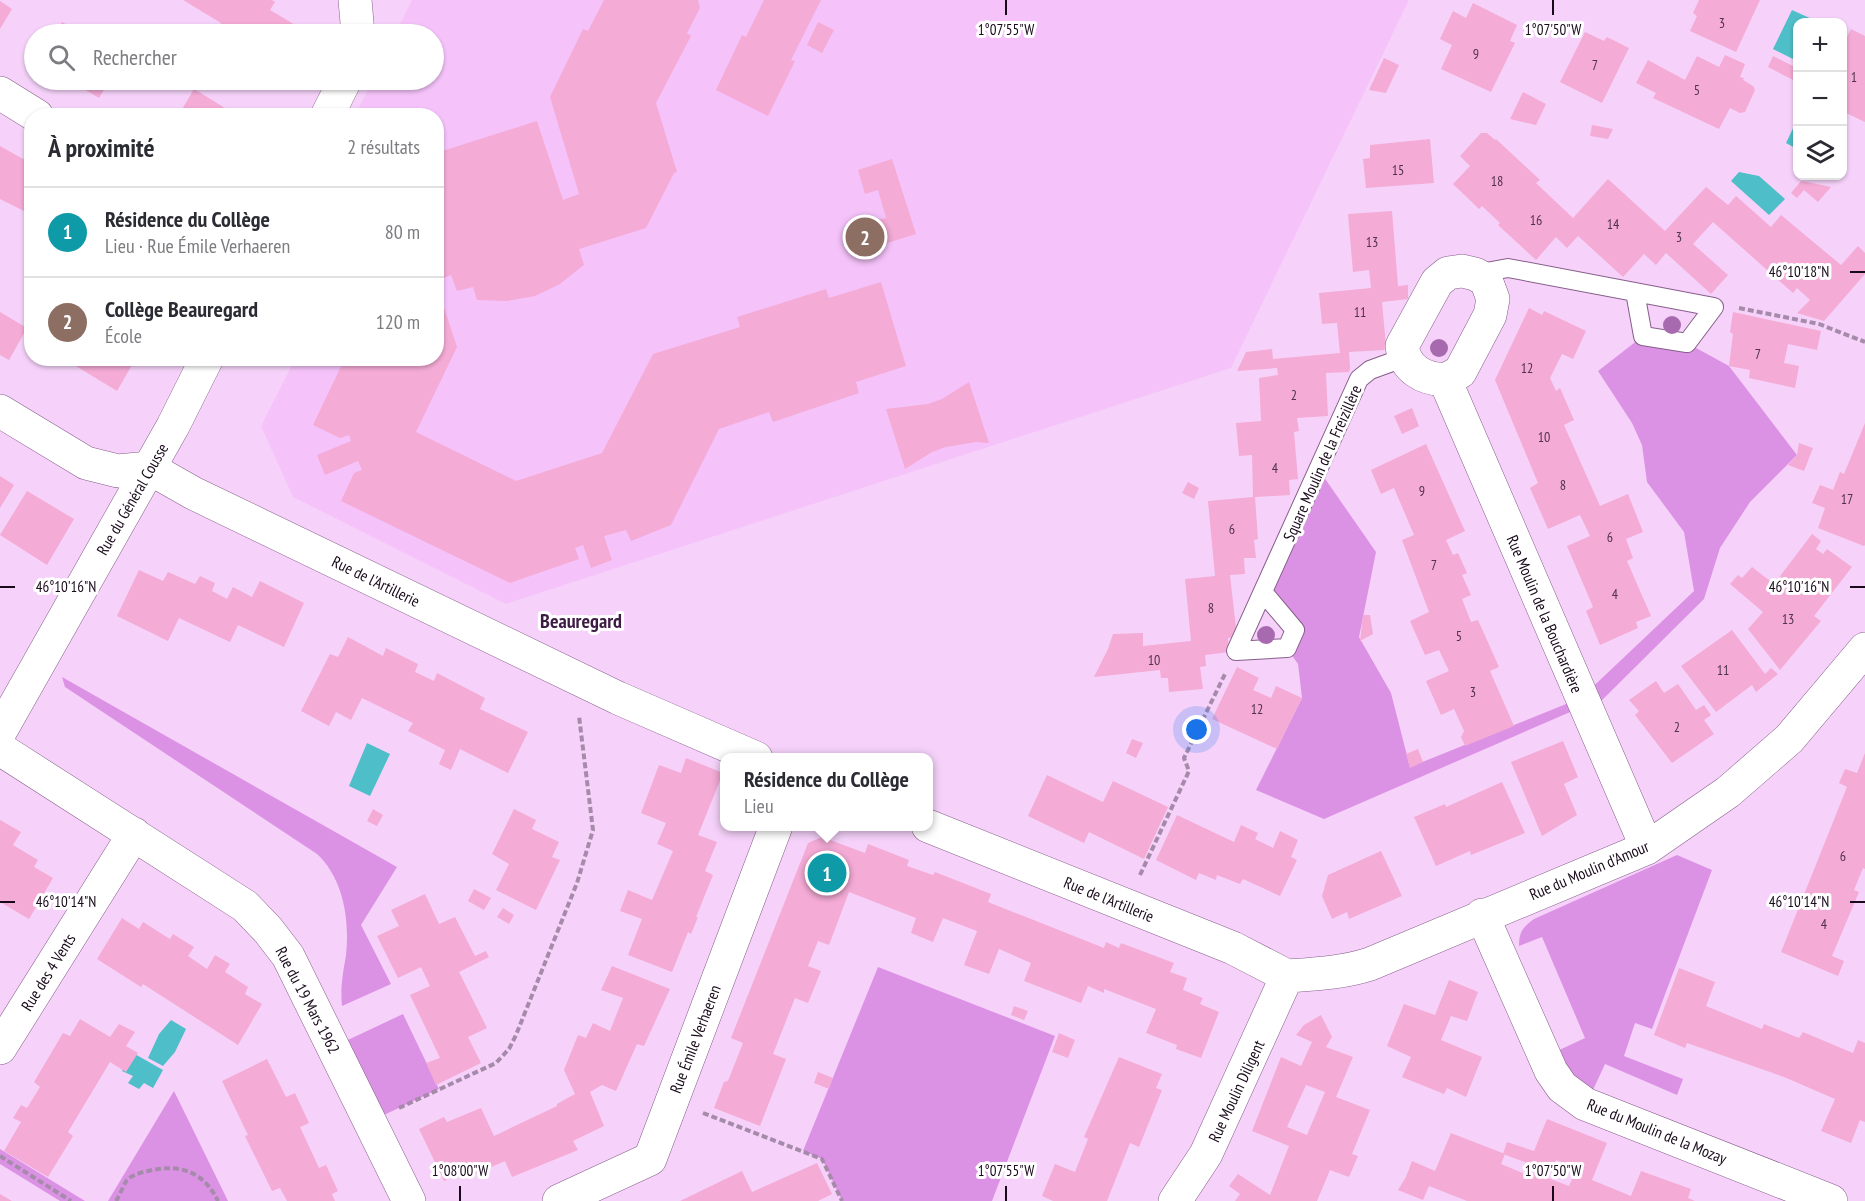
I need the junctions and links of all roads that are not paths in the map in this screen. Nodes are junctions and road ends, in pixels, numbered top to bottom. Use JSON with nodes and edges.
{"nodes":[{"id":1,"x":355,"y":0,"type":"edge"},
{"id":2,"x":357,"y":24,"type":"edge"},
{"id":3,"x":340,"y":90,"type":"edge"},
{"id":4,"x":0,"y":93,"type":"edge"},
{"id":5,"x":24,"y":108,"type":"edge"},
{"id":6,"x":331,"y":108,"type":"edge"},
{"id":7,"x":1475,"y":274,"type":"junction"},
{"id":8,"x":1635,"y":292,"type":"junction"},
{"id":9,"x":1403,"y":358,"type":"junction"},
{"id":10,"x":203,"y":366,"type":"edge"},
{"id":11,"x":1445,"y":380,"type":"junction"},
{"id":12,"x":0,"y":411,"type":"edge"},
{"id":13,"x":148,"y":468,"type":"junction"},
{"id":14,"x":1263,"y":592,"type":"junction"},
{"id":15,"x":1865,"y":650,"type":"edge"},
{"id":16,"x":0,"y":732,"type":"edge"},
{"id":17,"x":0,"y":749,"type":"edge"},
{"id":18,"x":744,"y":753,"type":"edge"},
{"id":19,"x":933,"y":828,"type":"edge"},
{"id":20,"x":774,"y":831,"type":"edge"},
{"id":21,"x":134,"y":834,"type":"junction"},
{"id":22,"x":1647,"y":848,"type":"junction"},
{"id":23,"x":1482,"y":915,"type":"junction"},
{"id":24,"x":1287,"y":976,"type":"junction"},
{"id":25,"x":0,"y":1048,"type":"edge"},
{"id":26,"x":409,"y":1201,"type":"edge"},
{"id":27,"x":559,"y":1201,"type":"edge"},
{"id":28,"x":1176,"y":1201,"type":"edge"},
{"id":29,"x":1830,"y":1201,"type":"edge"}],
"edges":[{"from":1,"to":2,"type":"street"},
{"from":3,"to":6,"type":"street"},
{"from":4,"to":5,"type":"street"},
{"from":7,"to":8,"type":"lane"},
{"from":7,"to":9,"type":"street"},
{"from":7,"to":11,"type":"street"},
{"from":8,"to":8,"type":"lane"},
{"from":9,"to":11,"type":"street"},
{"from":9,"to":14,"type":"lane","name":"Square Moulin de la Freizillère"},
{"from":10,"to":13,"type":"street","name":"Rue du Général Cousse"},
{"from":11,"to":22,"type":"street","name":"Rue Moulin de la Bouchardière"},
{"from":12,"to":13,"type":"street"},
{"from":13,"to":16,"type":"street","name":"Rue du Général Cousse"},
{"from":13,"to":18,"type":"street","name":"Rue de l'Artillerie"},
{"from":14,"to":14,"type":"lane","name":"Square Moulin de la Freizillère"},
{"from":15,"to":22,"type":"street","name":"Rue du Moulin d'Amour"},
{"from":17,"to":21,"type":"street","name":"Rue du 19 Mars 1962"},
{"from":19,"to":24,"type":"street","name":"Rue de l'Artillerie"},
{"from":20,"to":27,"type":"street","name":"Rue Émile Verhaeren"},
{"from":21,"to":25,"type":"street","name":"Rue des 4 Vents"},
{"from":21,"to":26,"type":"street","name":"Rue du 19 Mars 1962"},
{"from":22,"to":23,"type":"street","name":"Rue du Moulin d'Amour"},
{"from":23,"to":24,"type":"street","name":"Rue du Moulin d'Amour"},
{"from":23,"to":29,"type":"street","name":"Rue du Moulin de la Mozay"},
{"from":24,"to":28,"type":"street","name":"Rue Moulin Diligent"}]}
